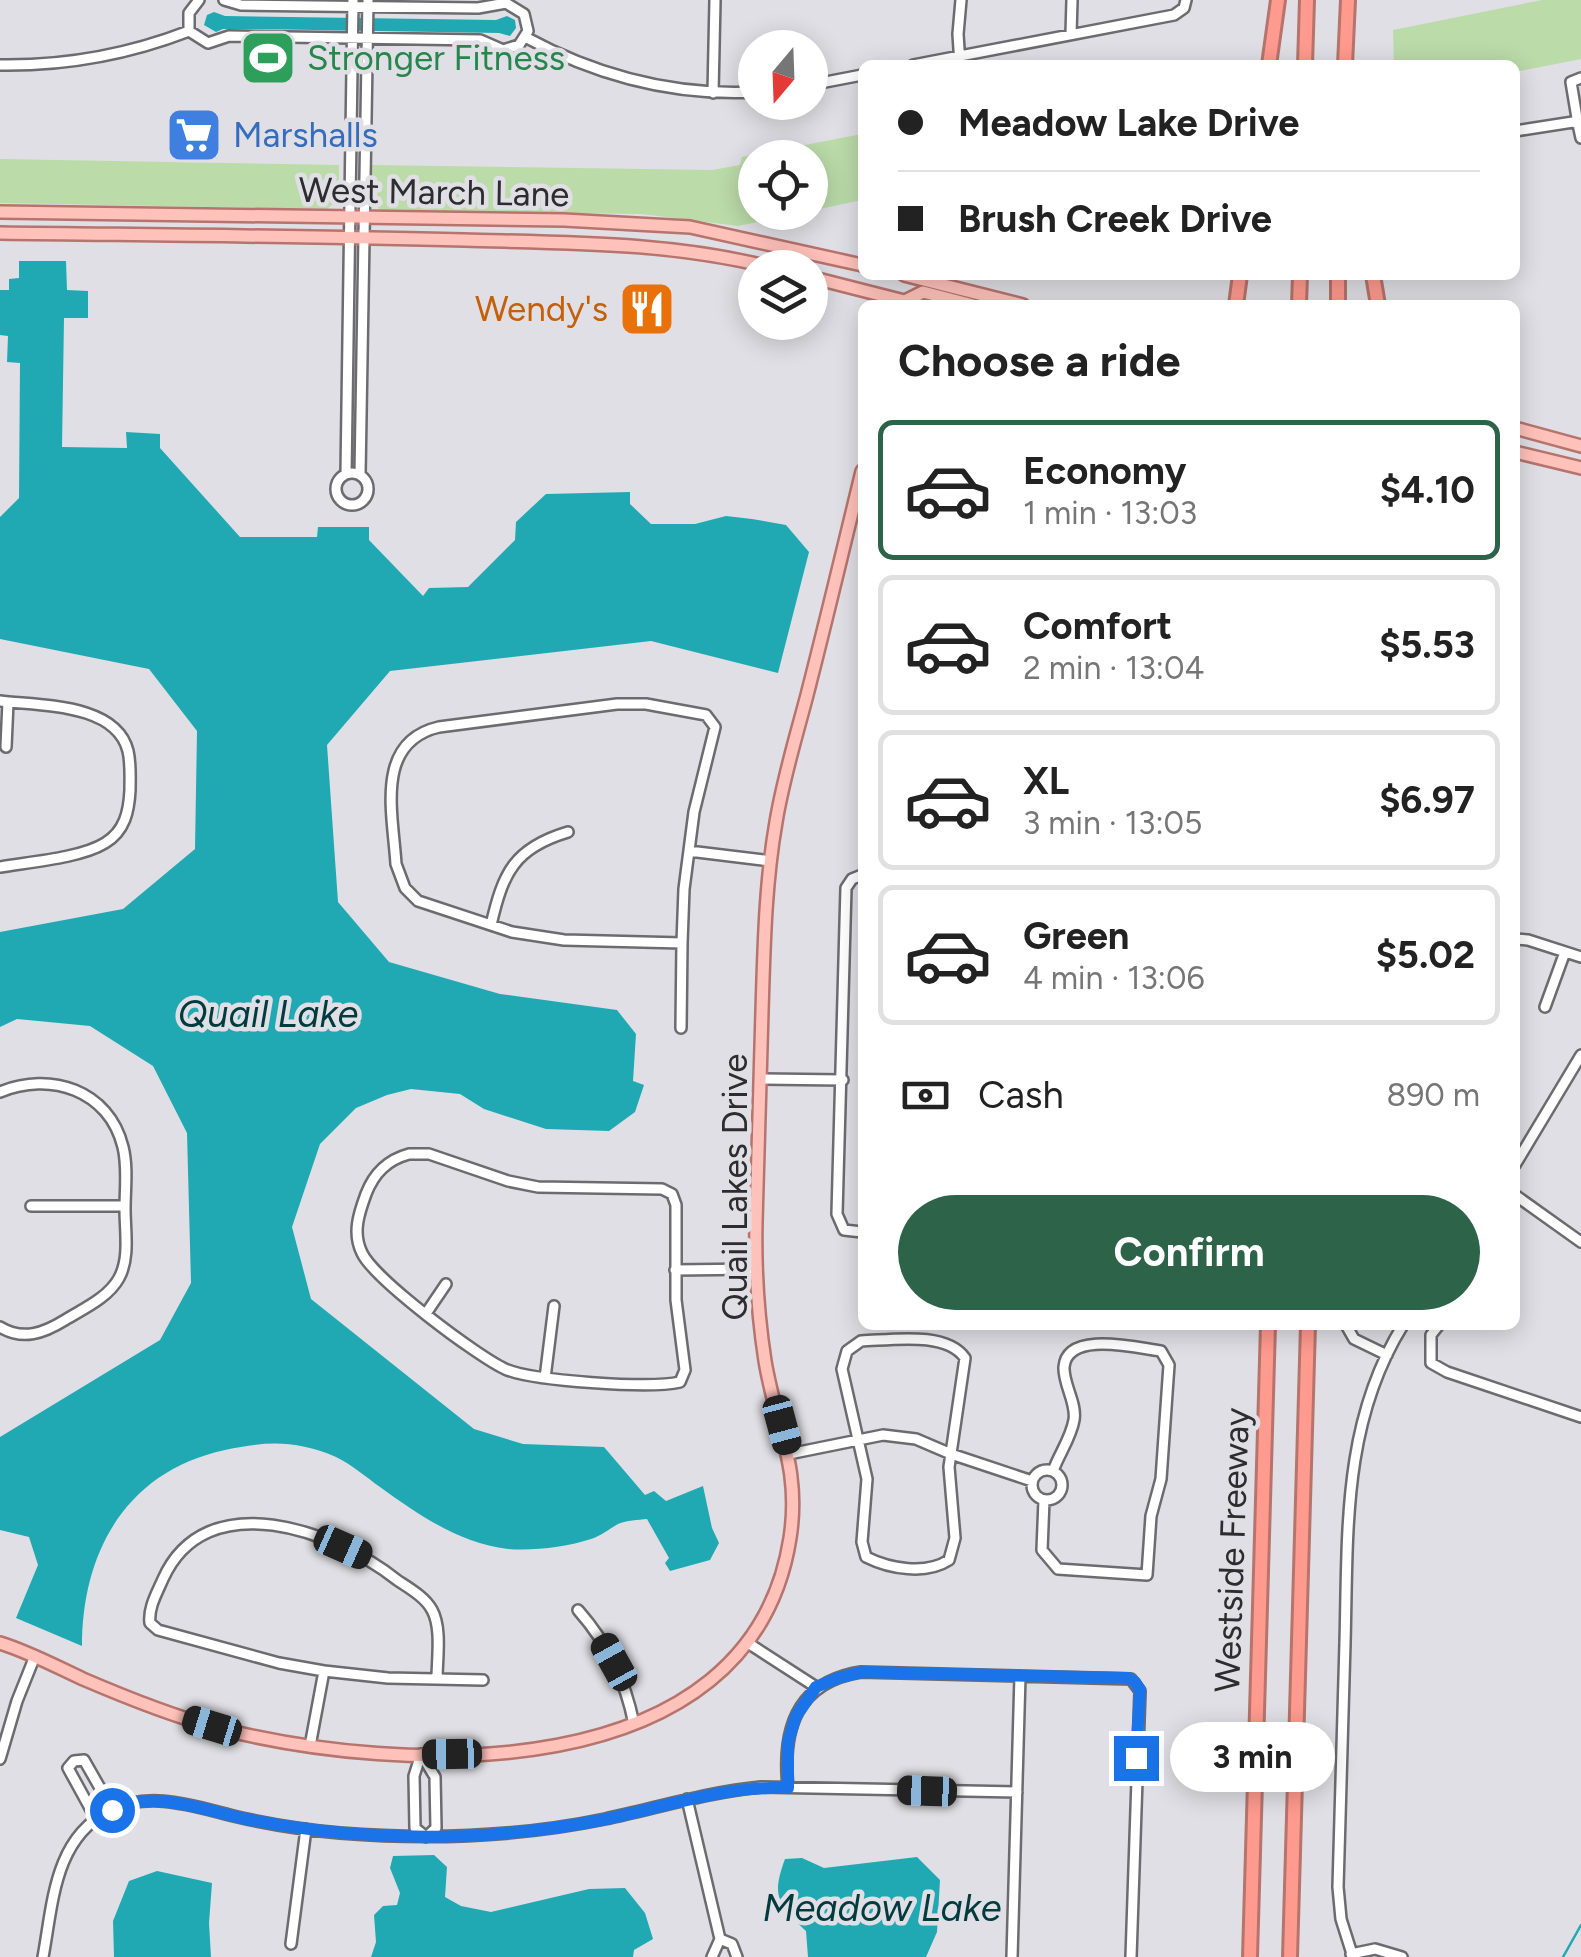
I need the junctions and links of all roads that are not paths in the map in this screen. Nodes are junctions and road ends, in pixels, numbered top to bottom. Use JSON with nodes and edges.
{"nodes":[{"id":1,"x":199,"y":0,"type":"edge"},
{"id":2,"x":224,"y":0,"type":"edge"},
{"id":3,"x":715,"y":0,"type":"edge"},
{"id":4,"x":961,"y":0,"type":"edge"},
{"id":5,"x":1072,"y":0,"type":"edge"},
{"id":6,"x":1278,"y":0,"type":"edge"},
{"id":7,"x":1307,"y":0,"type":"edge"},
{"id":8,"x":1348,"y":0,"type":"edge"},
{"id":9,"x":353,"y":3,"type":"edge"},
{"id":10,"x":368,"y":3,"type":"edge"},
{"id":11,"x":1185,"y":4,"type":"edge"},
{"id":12,"x":189,"y":31,"type":"junction"},
{"id":13,"x":1071,"y":34,"type":"junction"},
{"id":14,"x":352,"y":38,"type":"junction"},
{"id":15,"x":366,"y":38,"type":"junction"},
{"id":16,"x":526,"y":38,"type":"junction"},
{"id":17,"x":960,"y":60,"type":"edge"},
{"id":18,"x":1269,"y":60,"type":"edge"},
{"id":19,"x":1305,"y":60,"type":"edge"},
{"id":20,"x":1345,"y":60,"type":"edge"},
{"id":21,"x":0,"y":64,"type":"edge"},
{"id":22,"x":858,"y":76,"type":"edge"},
{"id":23,"x":1581,"y":78,"type":"edge"},
{"id":24,"x":828,"y":82,"type":"edge"},
{"id":25,"x":713,"y":92,"type":"junction"},
{"id":26,"x":738,"y":92,"type":"edge"},
{"id":27,"x":1578,"y":124,"type":"junction"},
{"id":28,"x":1520,"y":130,"type":"edge"},
{"id":29,"x":1581,"y":138,"type":"edge"},
{"id":30,"x":350,"y":182,"type":"junction"},
{"id":31,"x":364,"y":182,"type":"junction"},
{"id":32,"x":0,"y":212,"type":"edge"},
{"id":33,"x":348,"y":218,"type":"junction"},
{"id":34,"x":363,"y":218,"type":"junction"},
{"id":35,"x":0,"y":233,"type":"edge"},
{"id":36,"x":348,"y":237,"type":"junction"},
{"id":37,"x":363,"y":237,"type":"junction"},
{"id":38,"x":738,"y":261,"type":"edge"},
{"id":39,"x":858,"y":264,"type":"edge"},
{"id":40,"x":924,"y":280,"type":"edge"},
{"id":41,"x":828,"y":282,"type":"edge"},
{"id":42,"x":894,"y":300,"type":"edge"},
{"id":43,"x":910,"y":300,"type":"edge"},
{"id":44,"x":954,"y":300,"type":"edge"},
{"id":45,"x":1003,"y":300,"type":"edge"},
{"id":46,"x":1520,"y":429,"type":"edge"},
{"id":47,"x":1581,"y":446,"type":"edge"},
{"id":48,"x":1520,"y":453,"type":"edge"},
{"id":49,"x":1581,"y":468,"type":"edge"},
{"id":50,"x":346,"y":474,"type":"junction"},
{"id":51,"x":360,"y":475,"type":"junction"},
{"id":52,"x":858,"y":488,"type":"edge"},
{"id":53,"x":4,"y":702,"type":"edge"},
{"id":54,"x":6,"y":747,"type":"dead end"},
{"id":55,"x":568,"y":832,"type":"dead end"},
{"id":56,"x":689,"y":851,"type":"junction"},
{"id":57,"x":770,"y":861,"type":"junction"},
{"id":58,"x":0,"y":867,"type":"edge"},
{"id":59,"x":858,"y":877,"type":"edge"},
{"id":60,"x":490,"y":925,"type":"junction"},
{"id":61,"x":1520,"y":939,"type":"edge"},
{"id":62,"x":682,"y":942,"type":"junction"},
{"id":63,"x":1565,"y":952,"type":"junction"},
{"id":64,"x":1581,"y":958,"type":"edge"},
{"id":65,"x":1545,"y":1007,"type":"dead end"},
{"id":66,"x":681,"y":1028,"type":"dead end"},
{"id":67,"x":1581,"y":1055,"type":"edge"},
{"id":68,"x":760,"y":1079,"type":"junction"},
{"id":69,"x":842,"y":1080,"type":"junction"},
{"id":70,"x":0,"y":1092,"type":"edge"},
{"id":71,"x":1520,"y":1158,"type":"edge"},
{"id":72,"x":1520,"y":1199,"type":"edge"},
{"id":73,"x":31,"y":1206,"type":"dead end"},
{"id":74,"x":126,"y":1206,"type":"junction"},
{"id":75,"x":858,"y":1232,"type":"edge"},
{"id":76,"x":1581,"y":1242,"type":"edge"},
{"id":77,"x":757,"y":1268,"type":"junction"},
{"id":78,"x":675,"y":1270,"type":"junction"},
{"id":79,"x":446,"y":1284,"type":"dead end"},
{"id":80,"x":554,"y":1306,"type":"dead end"},
{"id":81,"x":427,"y":1312,"type":"junction"},
{"id":82,"x":3,"y":1328,"type":"edge"},
{"id":83,"x":1268,"y":1330,"type":"edge"},
{"id":84,"x":1308,"y":1330,"type":"edge"},
{"id":85,"x":1349,"y":1330,"type":"edge"},
{"id":86,"x":1400,"y":1330,"type":"edge"},
{"id":87,"x":1435,"y":1330,"type":"edge"},
{"id":88,"x":0,"y":1342,"type":"edge"},
{"id":89,"x":1387,"y":1355,"type":"junction"},
{"id":90,"x":545,"y":1378,"type":"junction"},
{"id":91,"x":1581,"y":1417,"type":"edge"},
{"id":92,"x":858,"y":1439,"type":"junction"},
{"id":93,"x":789,"y":1454,"type":"junction"},
{"id":94,"x":951,"y":1454,"type":"junction"},
{"id":95,"x":1053,"y":1471,"type":"junction"},
{"id":96,"x":1032,"y":1481,"type":"junction"},
{"id":97,"x":1044,"y":1500,"type":"junction"},
{"id":98,"x":578,"y":1610,"type":"dead end"},
{"id":99,"x":0,"y":1642,"type":"edge"},
{"id":100,"x":748,"y":1643,"type":"junction"},
{"id":101,"x":35,"y":1656,"type":"junction"},
{"id":102,"x":324,"y":1671,"type":"junction"},
{"id":103,"x":1020,"y":1676,"type":"junction"},
{"id":104,"x":437,"y":1679,"type":"junction"},
{"id":105,"x":483,"y":1680,"type":"dead end"},
{"id":106,"x":816,"y":1687,"type":"junction"},
{"id":107,"x":634,"y":1724,"type":"junction"},
{"id":108,"x":310,"y":1746,"type":"junction"},
{"id":109,"x":421,"y":1754,"type":"junction"},
{"id":110,"x":0,"y":1760,"type":"edge"},
{"id":111,"x":788,"y":1788,"type":"junction"},
{"id":112,"x":1017,"y":1792,"type":"junction"},
{"id":113,"x":687,"y":1799,"type":"junction"},
{"id":114,"x":112,"y":1810,"type":"junction"},
{"id":115,"x":96,"y":1819,"type":"junction"},
{"id":116,"x":306,"y":1829,"type":"junction"},
{"id":117,"x":426,"y":1837,"type":"junction"},
{"id":118,"x":720,"y":1939,"type":"junction"},
{"id":119,"x":290,"y":1944,"type":"dead end"},
{"id":120,"x":1352,"y":1956,"type":"edge"},
{"id":121,"x":43,"y":1957,"type":"edge"},
{"id":122,"x":712,"y":1957,"type":"edge"},
{"id":123,"x":738,"y":1957,"type":"edge"},
{"id":124,"x":1012,"y":1957,"type":"edge"},
{"id":125,"x":1130,"y":1957,"type":"edge"},
{"id":126,"x":1250,"y":1957,"type":"edge"},
{"id":127,"x":1290,"y":1957,"type":"edge"},
{"id":128,"x":1402,"y":1957,"type":"edge"}],
"edges":[{"from":1,"to":12,"type":"street"},
{"from":2,"to":9,"type":"street"},
{"from":3,"to":25,"type":"street"},
{"from":4,"to":17,"type":"street"},
{"from":5,"to":13,"type":"street"},
{"from":6,"to":18,"type":"highway"},
{"from":7,"to":19,"type":"highway"},
{"from":8,"to":20,"type":"highway"},
{"from":9,"to":10,"type":"street"},
{"from":9,"to":14,"type":"street"},
{"from":10,"to":15,"type":"street"},
{"from":10,"to":16,"type":"street"},
{"from":11,"to":13,"type":"street"},
{"from":12,"to":14,"type":"street"},
{"from":12,"to":21,"type":"street"},
{"from":13,"to":17,"type":"street"},
{"from":14,"to":15,"type":"street"},
{"from":14,"to":30,"type":"street"},
{"from":15,"to":16,"type":"street"},
{"from":15,"to":31,"type":"street"},
{"from":16,"to":25,"type":"street"},
{"from":22,"to":24,"type":"street"},
{"from":23,"to":27,"type":"street"},
{"from":25,"to":26,"type":"street"},
{"from":27,"to":28,"type":"street"},
{"from":27,"to":29,"type":"street"},
{"from":30,"to":31,"type":"street"},
{"from":30,"to":33,"type":"street"},
{"from":31,"to":34,"type":"street"},
{"from":32,"to":33,"type":"main road","name":"West March Lane"},
{"from":33,"to":34,"type":"main road","name":"West March Lane"},
{"from":33,"to":36,"type":"street"},
{"from":34,"to":37,"type":"street"},
{"from":34,"to":39,"type":"main road","name":"West March Lane"},
{"from":35,"to":36,"type":"main road","name":"West March Lane"},
{"from":36,"to":37,"type":"main road","name":"West March Lane"},
{"from":36,"to":50,"type":"street"},
{"from":37,"to":38,"type":"main road","name":"West March Lane"},
{"from":37,"to":51,"type":"street"},
{"from":40,"to":45,"type":"main road"},
{"from":41,"to":42,"type":"main road"},
{"from":43,"to":44,"type":"main road"},
{"from":46,"to":47,"type":"main road"},
{"from":48,"to":49,"type":"main road"},
{"from":50,"to":51,"type":"street"},
{"from":50,"to":51,"type":"street"},
{"from":52,"to":57,"type":"main road","name":"Quail Lakes Drive"},
{"from":53,"to":54,"type":"street"},
{"from":53,"to":58,"type":"street"},
{"from":55,"to":60,"type":"street"},
{"from":56,"to":57,"type":"street"},
{"from":56,"to":60,"type":"street"},
{"from":56,"to":62,"type":"street"},
{"from":57,"to":68,"type":"main road","name":"Quail Lakes Drive"},
{"from":59,"to":69,"type":"street"},
{"from":60,"to":62,"type":"street"},
{"from":61,"to":63,"type":"street"},
{"from":62,"to":66,"type":"street"},
{"from":63,"to":64,"type":"street"},
{"from":63,"to":65,"type":"street"},
{"from":67,"to":71,"type":"street"},
{"from":68,"to":69,"type":"street"},
{"from":68,"to":77,"type":"main road","name":"Quail Lakes Drive"},
{"from":69,"to":75,"type":"street"},
{"from":70,"to":74,"type":"street"},
{"from":72,"to":76,"type":"street"},
{"from":73,"to":74,"type":"street"},
{"from":74,"to":82,"type":"street"},
{"from":77,"to":78,"type":"street"},
{"from":77,"to":93,"type":"main road","name":"Quail Lakes Drive"},
{"from":78,"to":81,"type":"street"},
{"from":78,"to":90,"type":"street"},
{"from":79,"to":81,"type":"street"},
{"from":80,"to":90,"type":"street"},
{"from":81,"to":90,"type":"street"},
{"from":82,"to":88,"type":"street"},
{"from":83,"to":126,"type":"highway","name":"Westside Freeway"},
{"from":84,"to":127,"type":"highway","name":"Westside Freeway"},
{"from":85,"to":89,"type":"street"},
{"from":86,"to":89,"type":"street"},
{"from":87,"to":91,"type":"street"},
{"from":89,"to":120,"type":"street"},
{"from":92,"to":93,"type":"street"},
{"from":92,"to":94,"type":"street"},
{"from":92,"to":94,"type":"street"},
{"from":92,"to":94,"type":"street"},
{"from":93,"to":100,"type":"main road","name":"Quail Lakes Drive"},
{"from":94,"to":96,"type":"street"},
{"from":95,"to":96,"type":"street"},
{"from":95,"to":97,"type":"street"},
{"from":95,"to":97,"type":"street"},
{"from":96,"to":97,"type":"street"},
{"from":98,"to":107,"type":"street"},
{"from":99,"to":101,"type":"main road","name":"Quail Lakes Drive"},
{"from":100,"to":106,"type":"street"},
{"from":100,"to":107,"type":"main road","name":"Quail Lakes Drive"},
{"from":101,"to":108,"type":"main road","name":"Quail Lakes Drive"},
{"from":101,"to":110,"type":"street"},
{"from":102,"to":104,"type":"street"},
{"from":102,"to":104,"type":"street"},
{"from":102,"to":108,"type":"street"},
{"from":103,"to":106,"type":"street"},
{"from":103,"to":112,"type":"street"},
{"from":103,"to":125,"type":"street"},
{"from":104,"to":105,"type":"street"},
{"from":106,"to":111,"type":"street"},
{"from":107,"to":109,"type":"main road","name":"Quail Lakes Drive"},
{"from":108,"to":109,"type":"main road","name":"Quail Lakes Drive"},
{"from":109,"to":117,"type":"street"},
{"from":109,"to":117,"type":"street"},
{"from":111,"to":112,"type":"street"},
{"from":111,"to":113,"type":"street"},
{"from":112,"to":124,"type":"street"},
{"from":113,"to":117,"type":"street"},
{"from":113,"to":118,"type":"street"},
{"from":114,"to":115,"type":"street"},
{"from":114,"to":115,"type":"street"},
{"from":114,"to":116,"type":"street"},
{"from":115,"to":121,"type":"street"},
{"from":116,"to":117,"type":"street"},
{"from":116,"to":119,"type":"street"},
{"from":118,"to":122,"type":"street"},
{"from":118,"to":123,"type":"street"},
{"from":120,"to":128,"type":"street"}]}
